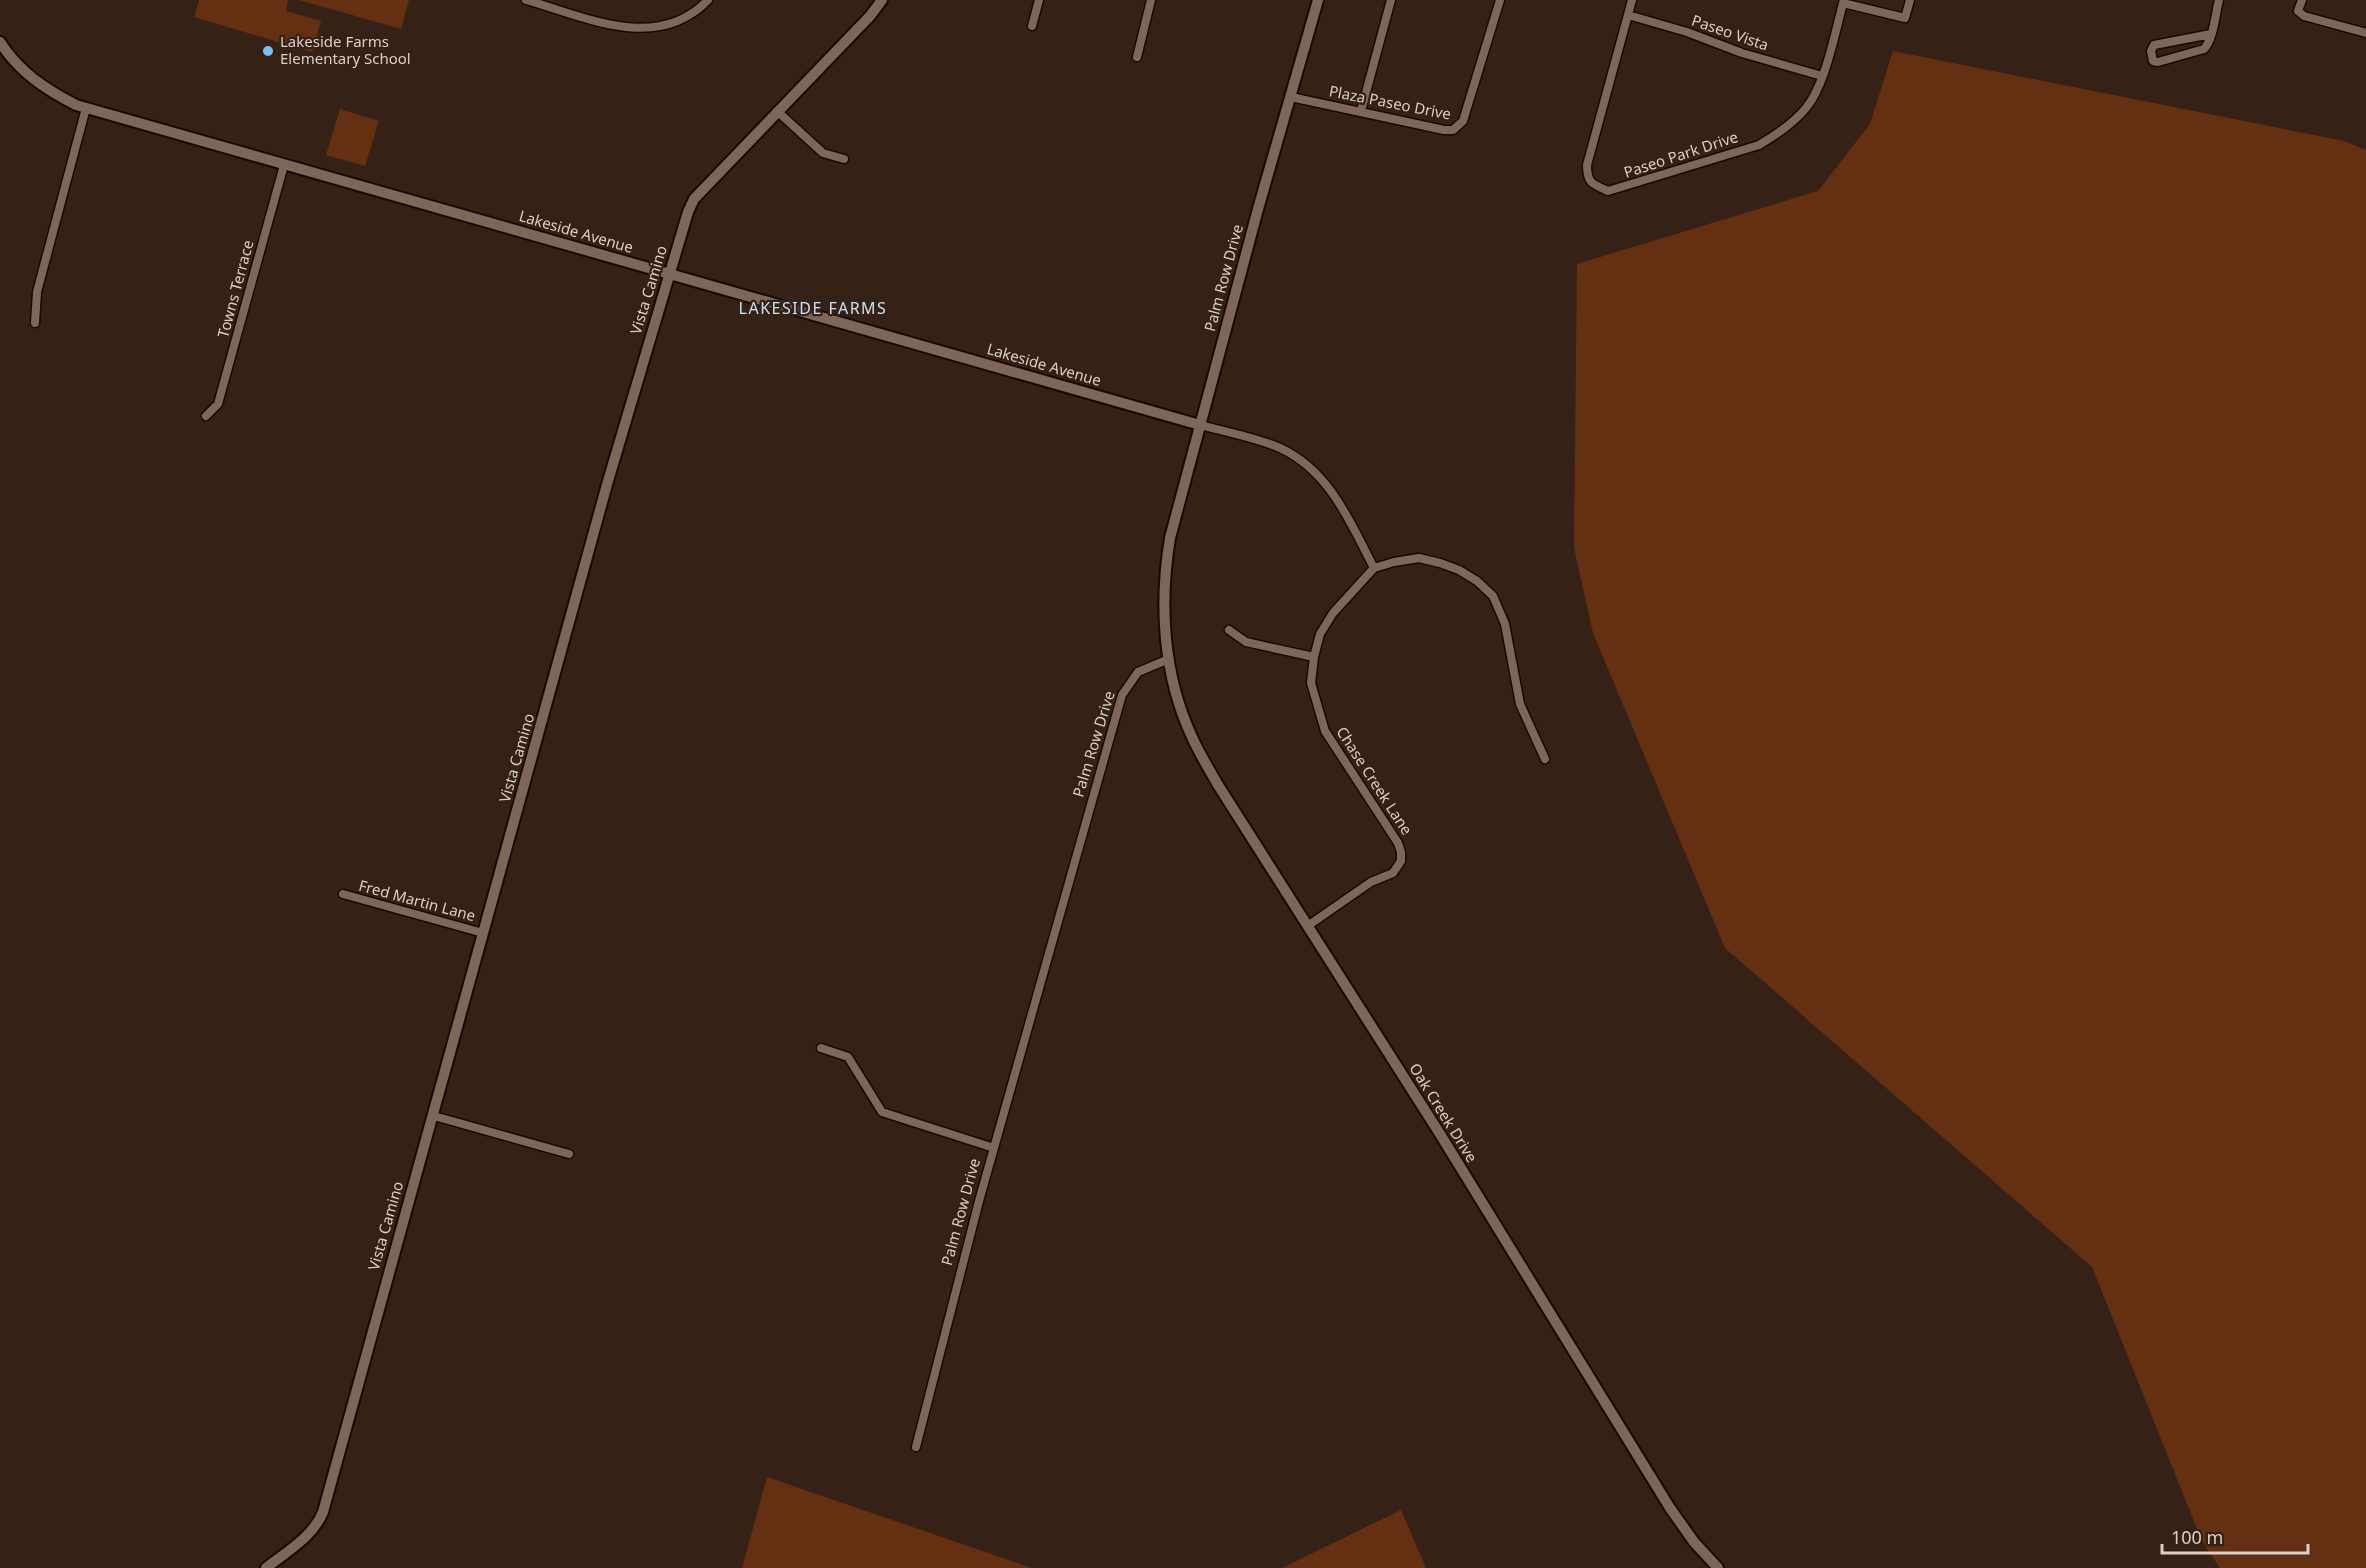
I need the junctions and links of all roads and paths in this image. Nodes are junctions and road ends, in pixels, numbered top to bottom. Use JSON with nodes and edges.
{"nodes":[{"id":1,"x":526,"y":0,"type":"edge"},
{"id":2,"x":566,"y":0,"type":"edge"},
{"id":3,"x":708,"y":0,"type":"edge"},
{"id":4,"x":882,"y":0,"type":"edge"},
{"id":5,"x":1039,"y":0,"type":"edge"},
{"id":6,"x":1151,"y":0,"type":"edge"},
{"id":7,"x":1318,"y":0,"type":"edge"},
{"id":8,"x":1391,"y":0,"type":"edge"},
{"id":9,"x":1500,"y":0,"type":"edge"},
{"id":10,"x":1632,"y":0,"type":"edge"},
{"id":11,"x":1910,"y":0,"type":"edge"},
{"id":12,"x":2219,"y":0,"type":"edge"},
{"id":13,"x":2302,"y":0,"type":"edge"},
{"id":14,"x":1844,"y":1,"type":"edge"},
{"id":15,"x":563,"y":10,"type":"junction"},
{"id":16,"x":1628,"y":15,"type":"junction"},
{"id":17,"x":1032,"y":26,"type":"dead end"},
{"id":18,"x":2366,"y":33,"type":"edge"},
{"id":19,"x":2211,"y":34,"type":"junction"},
{"id":20,"x":0,"y":42,"type":"edge"},
{"id":21,"x":3,"y":52,"type":"edge"},
{"id":22,"x":1137,"y":57,"type":"dead end"},
{"id":23,"x":1822,"y":76,"type":"junction"},
{"id":24,"x":1291,"y":96,"type":"junction"},
{"id":25,"x":86,"y":108,"type":"junction"},
{"id":26,"x":777,"y":111,"type":"junction"},
{"id":27,"x":1361,"y":111,"type":"junction"},
{"id":28,"x":844,"y":159,"type":"dead end"},
{"id":29,"x":284,"y":165,"type":"junction"},
{"id":30,"x":669,"y":275,"type":"junction"},
{"id":31,"x":34,"y":323,"type":"dead end"},
{"id":32,"x":206,"y":416,"type":"dead end"},
{"id":33,"x":1200,"y":425,"type":"junction"},
{"id":34,"x":1374,"y":568,"type":"junction"},
{"id":35,"x":1229,"y":630,"type":"dead end"},
{"id":36,"x":1314,"y":657,"type":"junction"},
{"id":37,"x":1169,"y":659,"type":"junction"},
{"id":38,"x":1545,"y":759,"type":"dead end"},
{"id":39,"x":343,"y":894,"type":"dead end"},
{"id":40,"x":1309,"y":925,"type":"junction"},
{"id":41,"x":483,"y":933,"type":"junction"},
{"id":42,"x":821,"y":1048,"type":"dead end"},
{"id":43,"x":434,"y":1116,"type":"junction"},
{"id":44,"x":994,"y":1148,"type":"junction"},
{"id":45,"x":569,"y":1154,"type":"dead end"},
{"id":46,"x":916,"y":1447,"type":"dead end"},
{"id":47,"x":266,"y":1568,"type":"edge"},
{"id":48,"x":1718,"y":1568,"type":"edge"}],
"edges":[{"from":1,"to":15,"type":"street"},
{"from":2,"to":15,"type":"street"},
{"from":3,"to":15,"type":"street"},
{"from":4,"to":26,"type":"street","name":"Vista Camino"},
{"from":5,"to":17,"type":"street"},
{"from":6,"to":22,"type":"street"},
{"from":7,"to":24,"type":"street","name":"Palm Row Drive"},
{"from":8,"to":27,"type":"street"},
{"from":9,"to":27,"type":"street","name":"Plaza Paseo Drive"},
{"from":10,"to":16,"type":"street","name":"Paseo Park Drive"},
{"from":11,"to":14,"type":"street"},
{"from":12,"to":19,"type":"street"},
{"from":13,"to":18,"type":"street"},
{"from":14,"to":23,"type":"street","name":"Paseo Park Drive"},
{"from":16,"to":23,"type":"street","name":"Paseo Vista"},
{"from":16,"to":23,"type":"street","name":"Paseo Park Drive"},
{"from":19,"to":19,"type":"street"},
{"from":20,"to":21,"type":"street","name":"Lakeside Avenue"},
{"from":21,"to":25,"type":"street","name":"Lakeside Avenue"},
{"from":24,"to":27,"type":"street","name":"Plaza Paseo Drive"},
{"from":24,"to":33,"type":"street","name":"Palm Row Drive"},
{"from":25,"to":29,"type":"street","name":"Lakeside Avenue"},
{"from":25,"to":31,"type":"street"},
{"from":26,"to":28,"type":"street"},
{"from":26,"to":30,"type":"street","name":"Vista Camino"},
{"from":29,"to":30,"type":"street","name":"Lakeside Avenue"},
{"from":29,"to":32,"type":"street","name":"Towns Terrace"},
{"from":30,"to":33,"type":"street","name":"Lakeside Avenue"},
{"from":30,"to":41,"type":"street","name":"Vista Camino"},
{"from":33,"to":34,"type":"street","name":"Lakeside Avenue"},
{"from":33,"to":37,"type":"street","name":"Palm Row Drive"},
{"from":34,"to":36,"type":"street","name":"Chase Creek Lane"},
{"from":34,"to":38,"type":"street"},
{"from":35,"to":36,"type":"street"},
{"from":36,"to":40,"type":"street","name":"Chase Creek Lane"},
{"from":37,"to":40,"type":"street","name":"Oak Creek Drive"},
{"from":37,"to":44,"type":"street","name":"Palm Row Drive"},
{"from":39,"to":41,"type":"street","name":"Fred Martin Lane"},
{"from":40,"to":48,"type":"street","name":"Oak Creek Drive"},
{"from":41,"to":43,"type":"street","name":"Vista Camino"},
{"from":42,"to":44,"type":"street"},
{"from":43,"to":45,"type":"street"},
{"from":43,"to":47,"type":"street","name":"Vista Camino"},
{"from":44,"to":46,"type":"street","name":"Palm Row Drive"}]}
